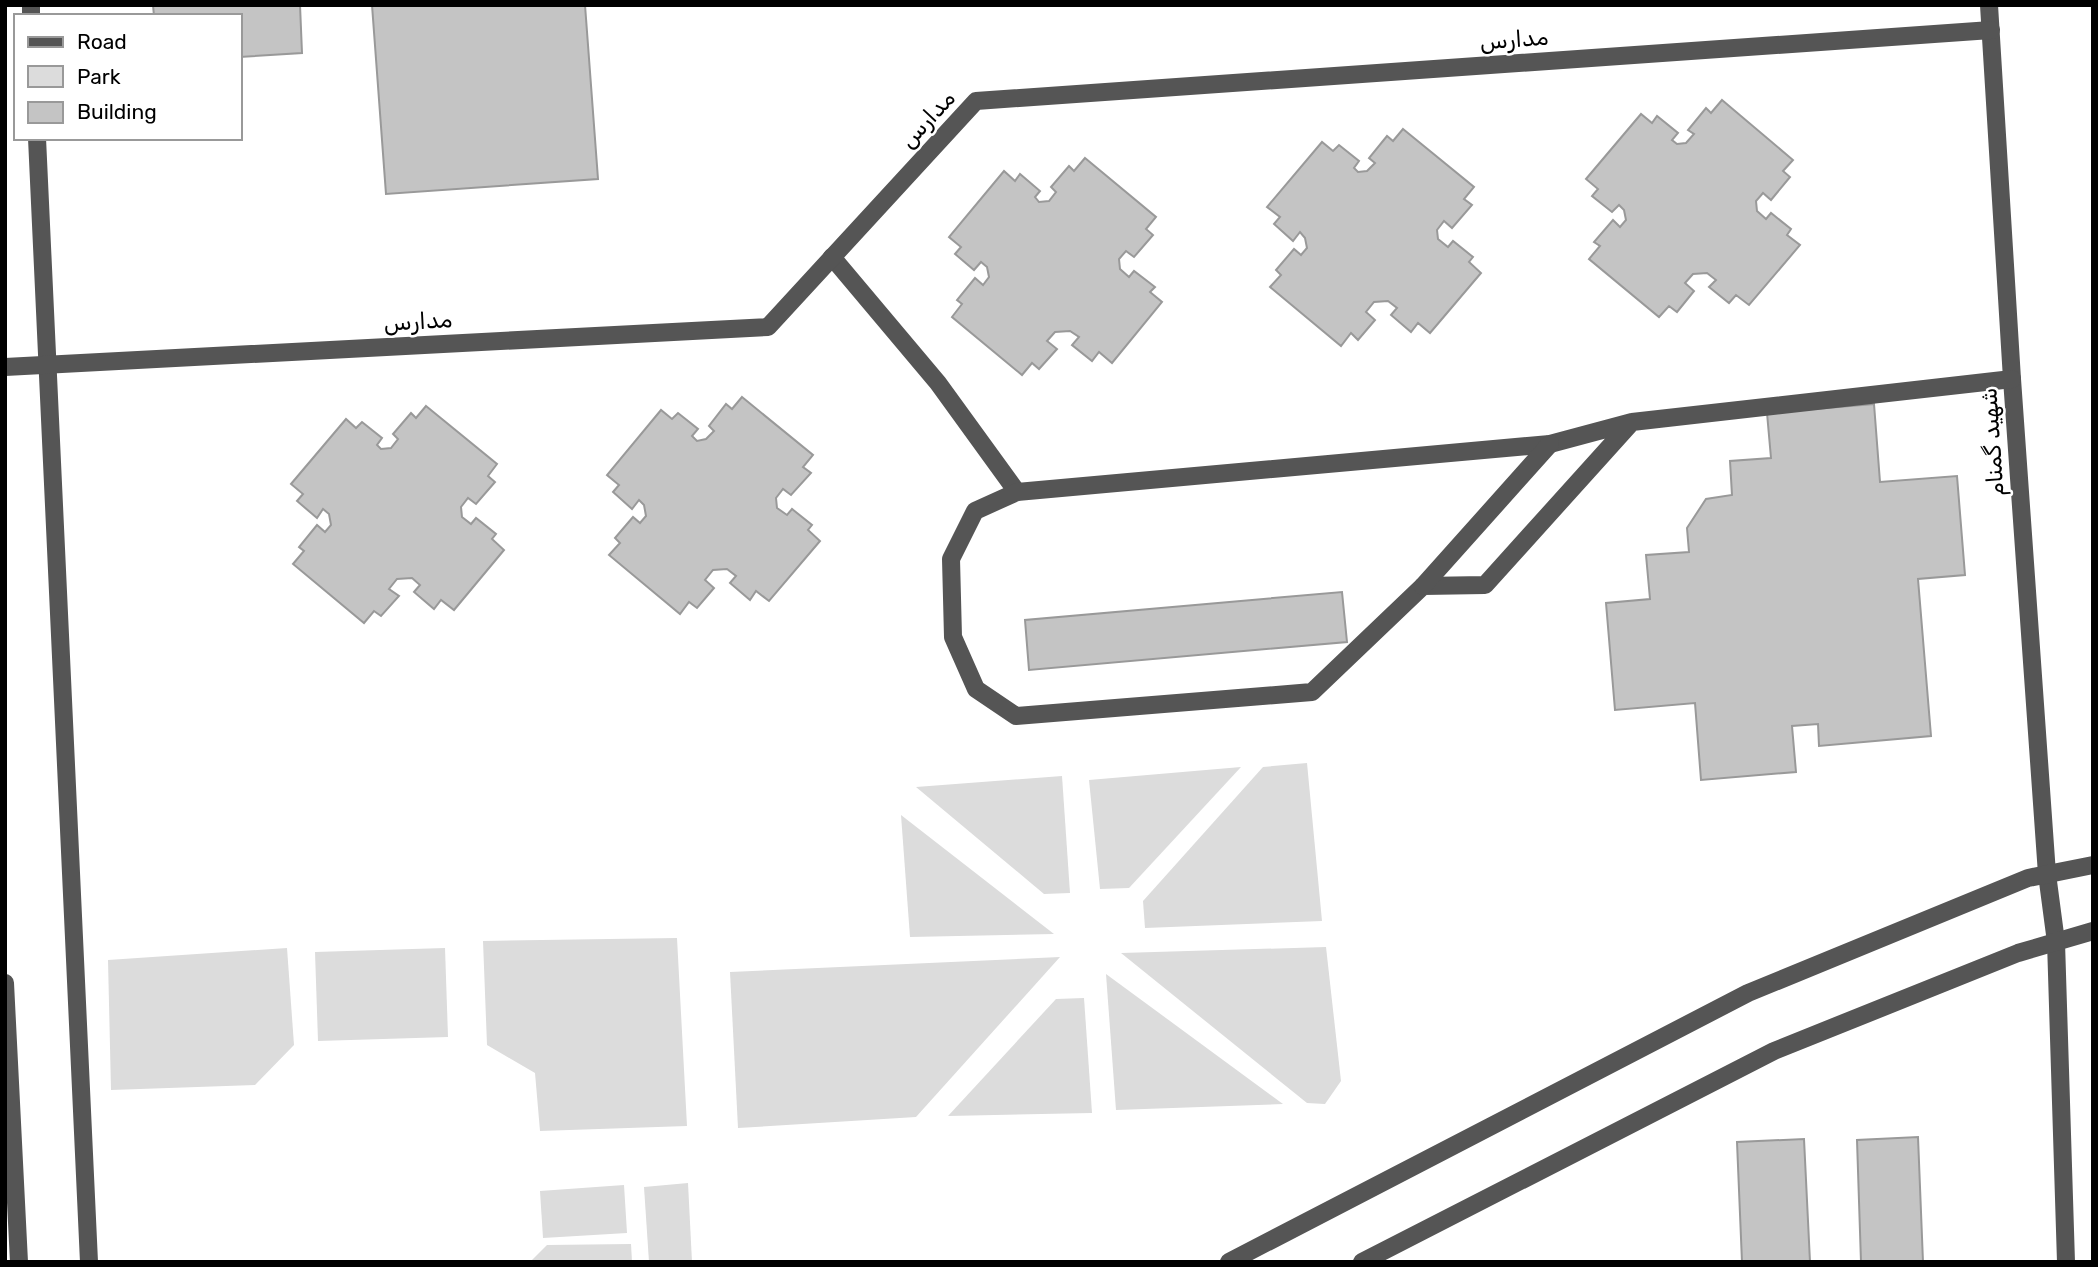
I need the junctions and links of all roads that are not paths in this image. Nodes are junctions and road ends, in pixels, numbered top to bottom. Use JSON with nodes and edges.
{"nodes":[{"id":1,"x":1989,"y":5,"type":"edge"},
{"id":2,"x":1991,"y":30,"type":"junction"},
{"id":3,"x":37,"y":140,"type":"edge"},
{"id":4,"x":832,"y":257,"type":"junction"},
{"id":5,"x":49,"y":366,"type":"junction"},
{"id":6,"x":5,"y":367,"type":"edge"},
{"id":7,"x":2012,"y":379,"type":"junction"},
{"id":8,"x":1632,"y":422,"type":"junction"},
{"id":9,"x":1550,"y":444,"type":"junction"},
{"id":10,"x":1017,"y":492,"type":"junction"},
{"id":11,"x":1423,"y":586,"type":"junction"},
{"id":12,"x":2093,"y":865,"type":"edge"},
{"id":13,"x":2047,"y":874,"type":"junction"},
{"id":14,"x":2093,"y":931,"type":"edge"},
{"id":15,"x":2056,"y":942,"type":"junction"},
{"id":16,"x":5,"y":983,"type":"edge"},
{"id":17,"x":19,"y":1262,"type":"edge"},
{"id":18,"x":89,"y":1262,"type":"edge"},
{"id":19,"x":1229,"y":1262,"type":"edge"},
{"id":20,"x":1362,"y":1262,"type":"edge"},
{"id":21,"x":2066,"y":1262,"type":"edge"}],
"edges":[{"from":1,"to":2,"type":"street","name":"شهید گمنام"},
{"from":2,"to":4,"type":"street","name":"مدارس"},
{"from":2,"to":7,"type":"street","name":"شهید گمنام"},
{"from":3,"to":5,"type":"street"},
{"from":4,"to":5,"type":"street","name":"مدارس"},
{"from":4,"to":10,"type":"street"},
{"from":5,"to":6,"type":"street","name":"مدارس"},
{"from":5,"to":18,"type":"street"},
{"from":7,"to":8,"type":"street"},
{"from":7,"to":13,"type":"street","name":"شهید گمنام"},
{"from":8,"to":9,"type":"street"},
{"from":8,"to":11,"type":"street"},
{"from":9,"to":10,"type":"street"},
{"from":9,"to":11,"type":"street"},
{"from":10,"to":11,"type":"street"},
{"from":12,"to":13,"type":"street"},
{"from":13,"to":15,"type":"street","name":"شهید گمنام"},
{"from":13,"to":19,"type":"street"},
{"from":14,"to":15,"type":"street"},
{"from":15,"to":20,"type":"street"},
{"from":15,"to":21,"type":"street","name":"شهید گمنام"},
{"from":16,"to":17,"type":"street"}]}
